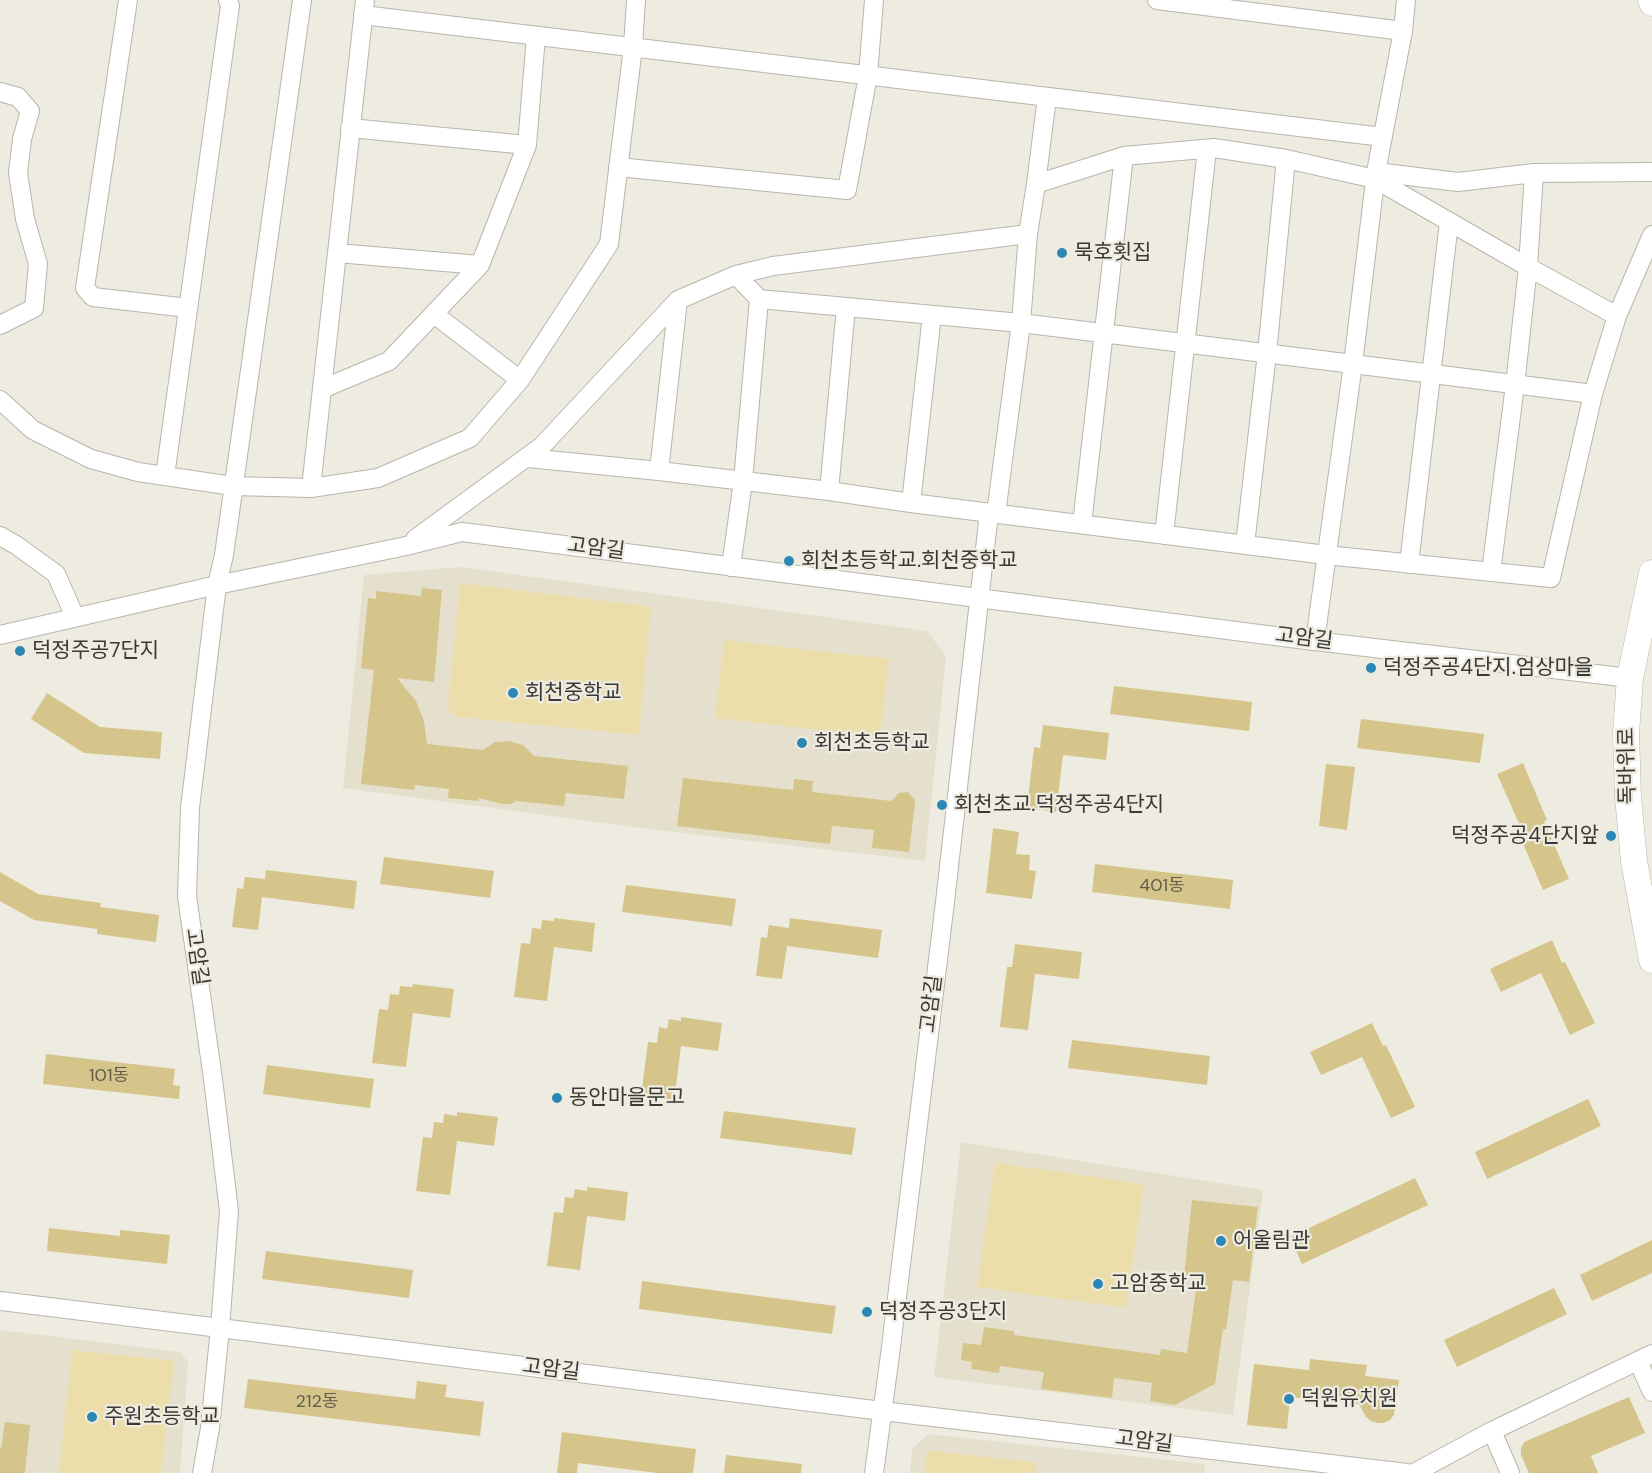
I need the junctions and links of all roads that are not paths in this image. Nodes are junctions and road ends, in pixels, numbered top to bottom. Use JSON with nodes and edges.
{"nodes":[{"id":1,"x":128,"y":0,"type":"edge"},
{"id":2,"x":228,"y":0,"type":"edge"},
{"id":3,"x":302,"y":0,"type":"edge"},
{"id":4,"x":636,"y":0,"type":"edge"},
{"id":5,"x":874,"y":0,"type":"edge"},
{"id":6,"x":1157,"y":0,"type":"edge"},
{"id":7,"x":1406,"y":0,"type":"edge"},
{"id":8,"x":1180,"y":1,"type":"edge"},
{"id":9,"x":364,"y":7,"type":"edge"},
{"id":10,"x":1287,"y":8,"type":"edge"},
{"id":11,"x":1403,"y":31,"type":"junction"},
{"id":12,"x":536,"y":36,"type":"junction"},
{"id":13,"x":633,"y":47,"type":"junction"},
{"id":14,"x":868,"y":75,"type":"junction"},
{"id":15,"x":0,"y":92,"type":"edge"},
{"id":16,"x":1047,"y":97,"type":"junction"},
{"id":17,"x":350,"y":128,"type":"junction"},
{"id":18,"x":1383,"y":137,"type":"junction"},
{"id":19,"x":527,"y":145,"type":"junction"},
{"id":20,"x":1207,"y":149,"type":"junction"},
{"id":21,"x":1124,"y":156,"type":"junction"},
{"id":22,"x":1286,"y":159,"type":"junction"},
{"id":23,"x":618,"y":167,"type":"junction"},
{"id":24,"x":1652,"y":172,"type":"edge"},
{"id":25,"x":1534,"y":173,"type":"junction"},
{"id":26,"x":1376,"y":176,"type":"junction"},
{"id":27,"x":1036,"y":184,"type":"junction"},
{"id":28,"x":1449,"y":222,"type":"junction"},
{"id":29,"x":1028,"y":234,"type":"junction"},
{"id":30,"x":1652,"y":235,"type":"edge"},
{"id":31,"x":337,"y":253,"type":"junction"},
{"id":32,"x":480,"y":265,"type":"junction"},
{"id":33,"x":1528,"y":267,"type":"junction"},
{"id":34,"x":736,"y":275,"type":"junction"},
{"id":35,"x":759,"y":299,"type":"junction"},
{"id":36,"x":678,"y":300,"type":"junction"},
{"id":37,"x":846,"y":307,"type":"junction"},
{"id":38,"x":188,"y":308,"type":"junction"},
{"id":39,"x":434,"y":314,"type":"junction"},
{"id":40,"x":932,"y":315,"type":"junction"},
{"id":41,"x":1617,"y":316,"type":"junction"},
{"id":42,"x":1021,"y":323,"type":"junction"},
{"id":43,"x":0,"y":325,"type":"edge"},
{"id":44,"x":1105,"y":334,"type":"junction"},
{"id":45,"x":1186,"y":344,"type":"junction"},
{"id":46,"x":1267,"y":353,"type":"junction"},
{"id":47,"x":1353,"y":364,"type":"junction"},
{"id":48,"x":1432,"y":374,"type":"junction"},
{"id":49,"x":520,"y":380,"type":"junction"},
{"id":50,"x":1515,"y":385,"type":"junction"},
{"id":51,"x":322,"y":389,"type":"junction"},
{"id":52,"x":1593,"y":394,"type":"junction"},
{"id":53,"x":4,"y":411,"type":"edge"},
{"id":54,"x":528,"y":458,"type":"junction"},
{"id":55,"x":659,"y":471,"type":"junction"},
{"id":56,"x":165,"y":476,"type":"junction"},
{"id":57,"x":743,"y":481,"type":"junction"},
{"id":58,"x":233,"y":486,"type":"junction"},
{"id":59,"x":311,"y":489,"type":"junction"},
{"id":60,"x":829,"y":491,"type":"junction"},
{"id":61,"x":911,"y":503,"type":"junction"},
{"id":62,"x":993,"y":513,"type":"junction"},
{"id":63,"x":1082,"y":524,"type":"junction"},
{"id":64,"x":1164,"y":535,"type":"junction"},
{"id":65,"x":0,"y":536,"type":"edge"},
{"id":66,"x":1245,"y":544,"type":"junction"},
{"id":67,"x":406,"y":546,"type":"junction"},
{"id":68,"x":1326,"y":555,"type":"junction"},
{"id":69,"x":1409,"y":564,"type":"junction"},
{"id":70,"x":731,"y":567,"type":"junction"},
{"id":71,"x":1491,"y":572,"type":"junction"},
{"id":72,"x":1652,"y":573,"type":"edge"},
{"id":73,"x":217,"y":585,"type":"junction"},
{"id":74,"x":979,"y":597,"type":"junction"},
{"id":75,"x":75,"y":617,"type":"junction"},
{"id":76,"x":0,"y":634,"type":"edge"},
{"id":77,"x":1315,"y":641,"type":"junction"},
{"id":78,"x":1630,"y":678,"type":"junction"},
{"id":79,"x":1652,"y":960,"type":"edge"},
{"id":80,"x":0,"y":1301,"type":"edge"},
{"id":81,"x":220,"y":1328,"type":"junction"},
{"id":82,"x":1645,"y":1357,"type":"edge"},
{"id":83,"x":1652,"y":1392,"type":"edge"},
{"id":84,"x":882,"y":1411,"type":"junction"},
{"id":85,"x":1492,"y":1431,"type":"junction"},
{"id":86,"x":202,"y":1473,"type":"edge"},
{"id":87,"x":874,"y":1473,"type":"edge"},
{"id":88,"x":1407,"y":1473,"type":"edge"},
{"id":89,"x":1414,"y":1473,"type":"edge"},
{"id":90,"x":1510,"y":1473,"type":"edge"}],
"edges":[{"from":1,"to":38,"type":"street"},
{"from":2,"to":38,"type":"street"},
{"from":3,"to":58,"type":"street"},
{"from":4,"to":13,"type":"street"},
{"from":5,"to":14,"type":"street"},
{"from":6,"to":8,"type":"street"},
{"from":7,"to":11,"type":"street"},
{"from":8,"to":10,"type":"street"},
{"from":9,"to":12,"type":"street"},
{"from":9,"to":17,"type":"street"},
{"from":10,"to":11,"type":"street"},
{"from":11,"to":18,"type":"street"},
{"from":12,"to":13,"type":"street"},
{"from":12,"to":19,"type":"street"},
{"from":13,"to":14,"type":"street"},
{"from":13,"to":23,"type":"street"},
{"from":14,"to":16,"type":"street"},
{"from":14,"to":23,"type":"street"},
{"from":15,"to":43,"type":"street"},
{"from":16,"to":18,"type":"street"},
{"from":16,"to":27,"type":"street"},
{"from":17,"to":19,"type":"street"},
{"from":17,"to":31,"type":"street"},
{"from":18,"to":26,"type":"street"},
{"from":19,"to":32,"type":"street"},
{"from":20,"to":21,"type":"street"},
{"from":20,"to":22,"type":"street"},
{"from":20,"to":45,"type":"street"},
{"from":21,"to":27,"type":"street"},
{"from":21,"to":44,"type":"street"},
{"from":22,"to":26,"type":"street"},
{"from":22,"to":46,"type":"street"},
{"from":23,"to":49,"type":"street"},
{"from":24,"to":25,"type":"street"},
{"from":25,"to":26,"type":"street"},
{"from":25,"to":33,"type":"street"},
{"from":26,"to":28,"type":"street"},
{"from":26,"to":47,"type":"street"},
{"from":27,"to":29,"type":"street"},
{"from":28,"to":33,"type":"street"},
{"from":28,"to":48,"type":"street"},
{"from":29,"to":34,"type":"street"},
{"from":29,"to":42,"type":"street"},
{"from":30,"to":41,"type":"street"},
{"from":31,"to":32,"type":"street"},
{"from":31,"to":51,"type":"street"},
{"from":32,"to":39,"type":"street"},
{"from":33,"to":41,"type":"street"},
{"from":33,"to":50,"type":"street"},
{"from":34,"to":35,"type":"street"},
{"from":34,"to":36,"type":"street"},
{"from":35,"to":37,"type":"street"},
{"from":35,"to":57,"type":"street"},
{"from":36,"to":54,"type":"street"},
{"from":36,"to":55,"type":"street"},
{"from":37,"to":40,"type":"street"},
{"from":37,"to":60,"type":"street"},
{"from":38,"to":56,"type":"street"},
{"from":39,"to":49,"type":"street"},
{"from":39,"to":51,"type":"street"},
{"from":40,"to":42,"type":"street"},
{"from":40,"to":61,"type":"street"},
{"from":41,"to":52,"type":"street"},
{"from":42,"to":44,"type":"street"},
{"from":42,"to":62,"type":"street"},
{"from":44,"to":45,"type":"street"},
{"from":44,"to":63,"type":"street"},
{"from":45,"to":46,"type":"street"},
{"from":45,"to":64,"type":"street"},
{"from":46,"to":47,"type":"street"},
{"from":46,"to":66,"type":"street"},
{"from":47,"to":48,"type":"street"},
{"from":47,"to":68,"type":"street"},
{"from":48,"to":50,"type":"street"},
{"from":48,"to":69,"type":"street"},
{"from":49,"to":59,"type":"street"},
{"from":50,"to":52,"type":"street"},
{"from":50,"to":71,"type":"street"},
{"from":51,"to":59,"type":"street"},
{"from":52,"to":71,"type":"street"},
{"from":53,"to":56,"type":"street"},
{"from":54,"to":55,"type":"street"},
{"from":54,"to":67,"type":"street"},
{"from":55,"to":57,"type":"street"},
{"from":56,"to":58,"type":"street"},
{"from":57,"to":60,"type":"street"},
{"from":57,"to":70,"type":"street"},
{"from":58,"to":59,"type":"street"},
{"from":58,"to":73,"type":"street"},
{"from":60,"to":61,"type":"street"},
{"from":61,"to":62,"type":"street"},
{"from":62,"to":63,"type":"street"},
{"from":62,"to":74,"type":"street"},
{"from":63,"to":64,"type":"street"},
{"from":64,"to":66,"type":"street"},
{"from":65,"to":75,"type":"street"},
{"from":66,"to":68,"type":"street"},
{"from":67,"to":70,"type":"street","name":"고암길"},
{"from":67,"to":73,"type":"street","name":"고암길"},
{"from":68,"to":69,"type":"street"},
{"from":68,"to":77,"type":"street"},
{"from":69,"to":71,"type":"street"},
{"from":70,"to":74,"type":"street","name":"고암길"},
{"from":72,"to":78,"type":"main road","name":"독바위로"},
{"from":73,"to":75,"type":"street","name":"고암길"},
{"from":73,"to":81,"type":"street","name":"고암길"},
{"from":74,"to":77,"type":"street","name":"고암길"},
{"from":74,"to":84,"type":"street","name":"고암길"},
{"from":75,"to":76,"type":"street","name":"고암길"},
{"from":77,"to":78,"type":"street","name":"고암길"},
{"from":78,"to":79,"type":"main road","name":"독바위로"},
{"from":80,"to":81,"type":"street","name":"고암길"},
{"from":81,"to":84,"type":"street","name":"고암길"},
{"from":81,"to":86,"type":"street","name":"고암길"},
{"from":82,"to":83,"type":"street"},
{"from":82,"to":85,"type":"street"},
{"from":84,"to":87,"type":"street","name":"고암길"},
{"from":84,"to":88,"type":"street","name":"고암길"},
{"from":85,"to":89,"type":"street"},
{"from":85,"to":90,"type":"street"}]}
